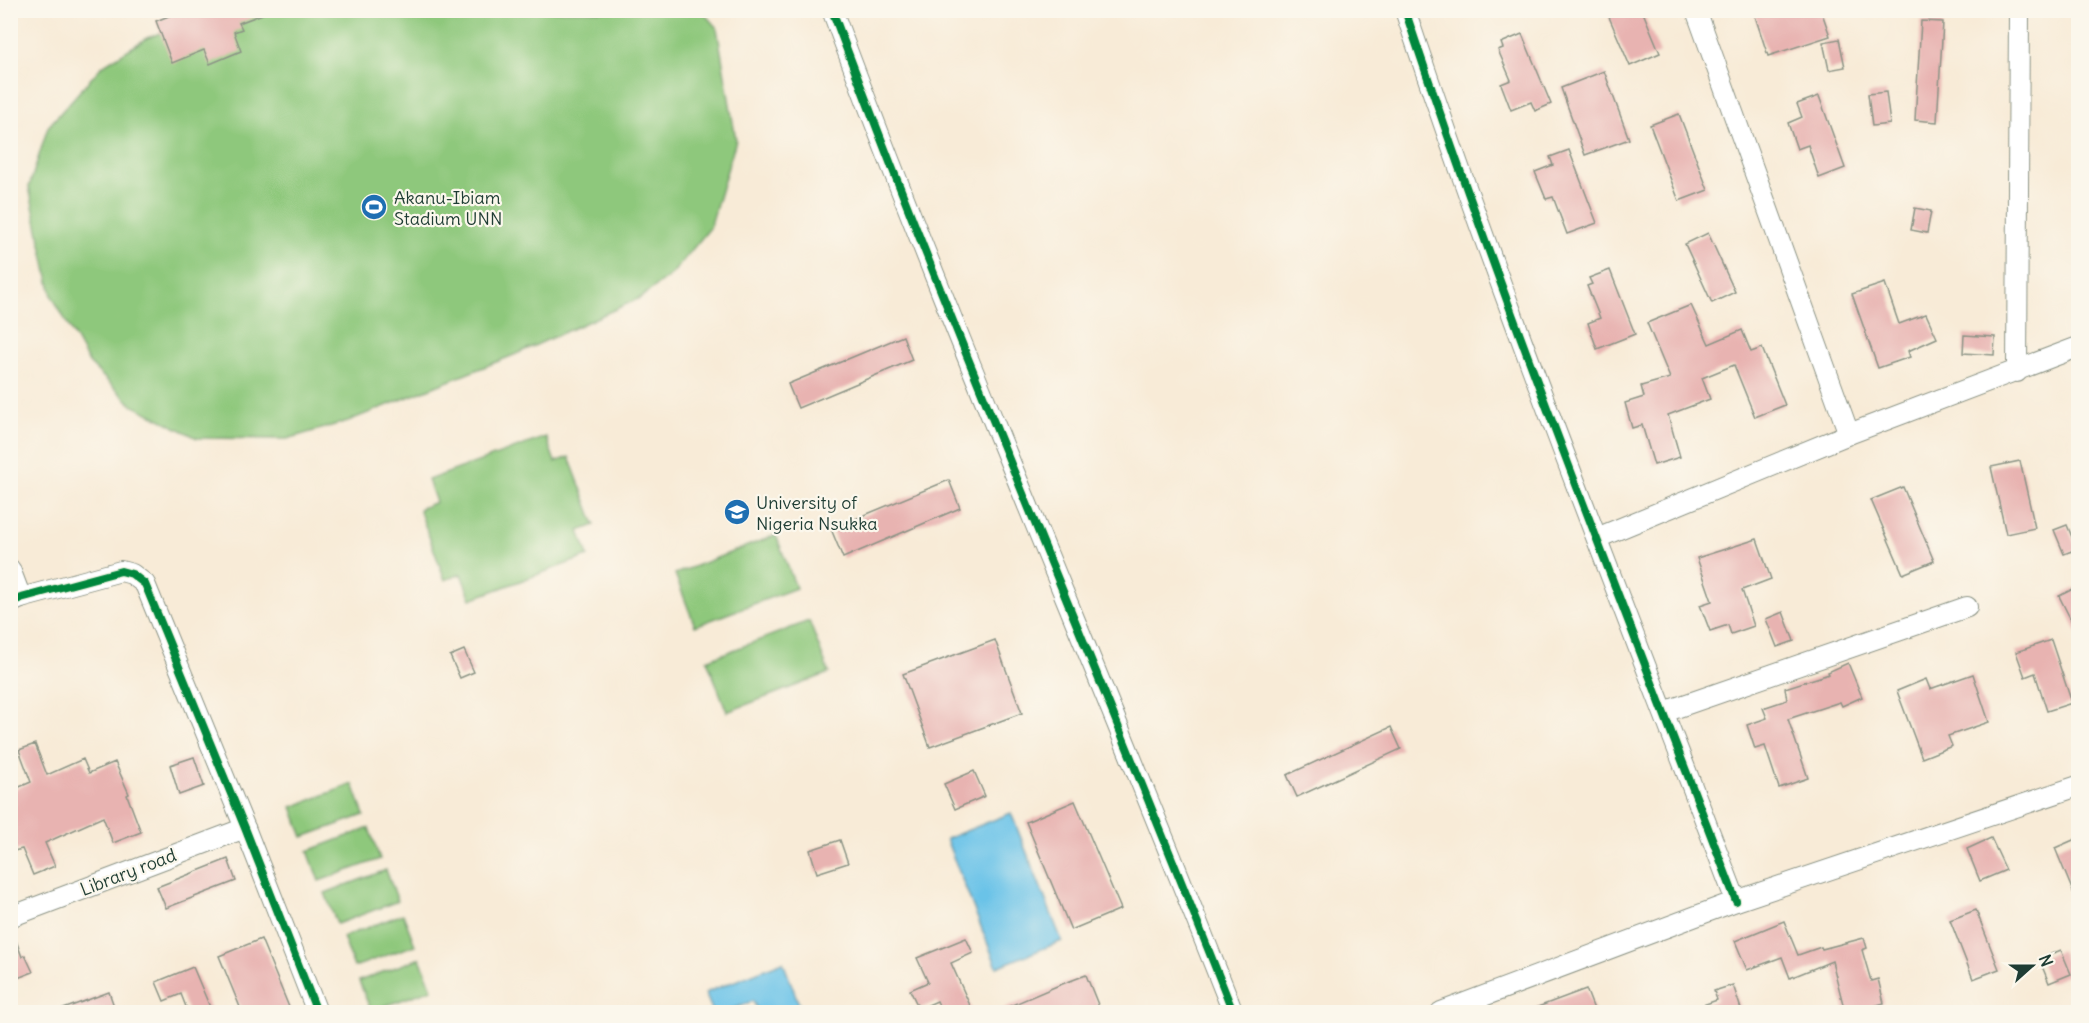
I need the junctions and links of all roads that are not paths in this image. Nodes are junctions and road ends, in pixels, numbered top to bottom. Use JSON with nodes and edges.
{"nodes":[{"id":1,"x":832,"y":10,"type":"edge"},
{"id":2,"x":1405,"y":10,"type":"edge"},
{"id":3,"x":1696,"y":10,"type":"edge"},
{"id":4,"x":2019,"y":10,"type":"edge"},
{"id":5,"x":2079,"y":347,"type":"edge"},
{"id":6,"x":2017,"y":372,"type":"junction"},
{"id":7,"x":1849,"y":434,"type":"junction"},
{"id":8,"x":1598,"y":538,"type":"junction"},
{"id":9,"x":10,"y":569,"type":"edge"},
{"id":10,"x":16,"y":601,"type":"edge"},
{"id":11,"x":1967,"y":607,"type":"dead end"},
{"id":12,"x":1664,"y":712,"type":"junction"},
{"id":13,"x":2079,"y":786,"type":"edge"},
{"id":14,"x":245,"y":828,"type":"junction"},
{"id":15,"x":1736,"y":901,"type":"junction"},
{"id":16,"x":10,"y":917,"type":"edge"},
{"id":17,"x":317,"y":1012,"type":"edge"},
{"id":18,"x":1233,"y":1012,"type":"edge"},
{"id":19,"x":1441,"y":1012,"type":"edge"}],
"edges":[{"from":1,"to":18,"type":"street"},
{"from":2,"to":8,"type":"street"},
{"from":3,"to":7,"type":"street"},
{"from":4,"to":6,"type":"street"},
{"from":5,"to":6,"type":"street"},
{"from":6,"to":7,"type":"street"},
{"from":7,"to":8,"type":"street"},
{"from":8,"to":12,"type":"street"},
{"from":9,"to":10,"type":"street"},
{"from":10,"to":14,"type":"street"},
{"from":11,"to":12,"type":"street"},
{"from":12,"to":15,"type":"street"},
{"from":13,"to":15,"type":"street"},
{"from":14,"to":16,"type":"street","name":"Library road"},
{"from":14,"to":17,"type":"street"},
{"from":15,"to":19,"type":"street"}]}
